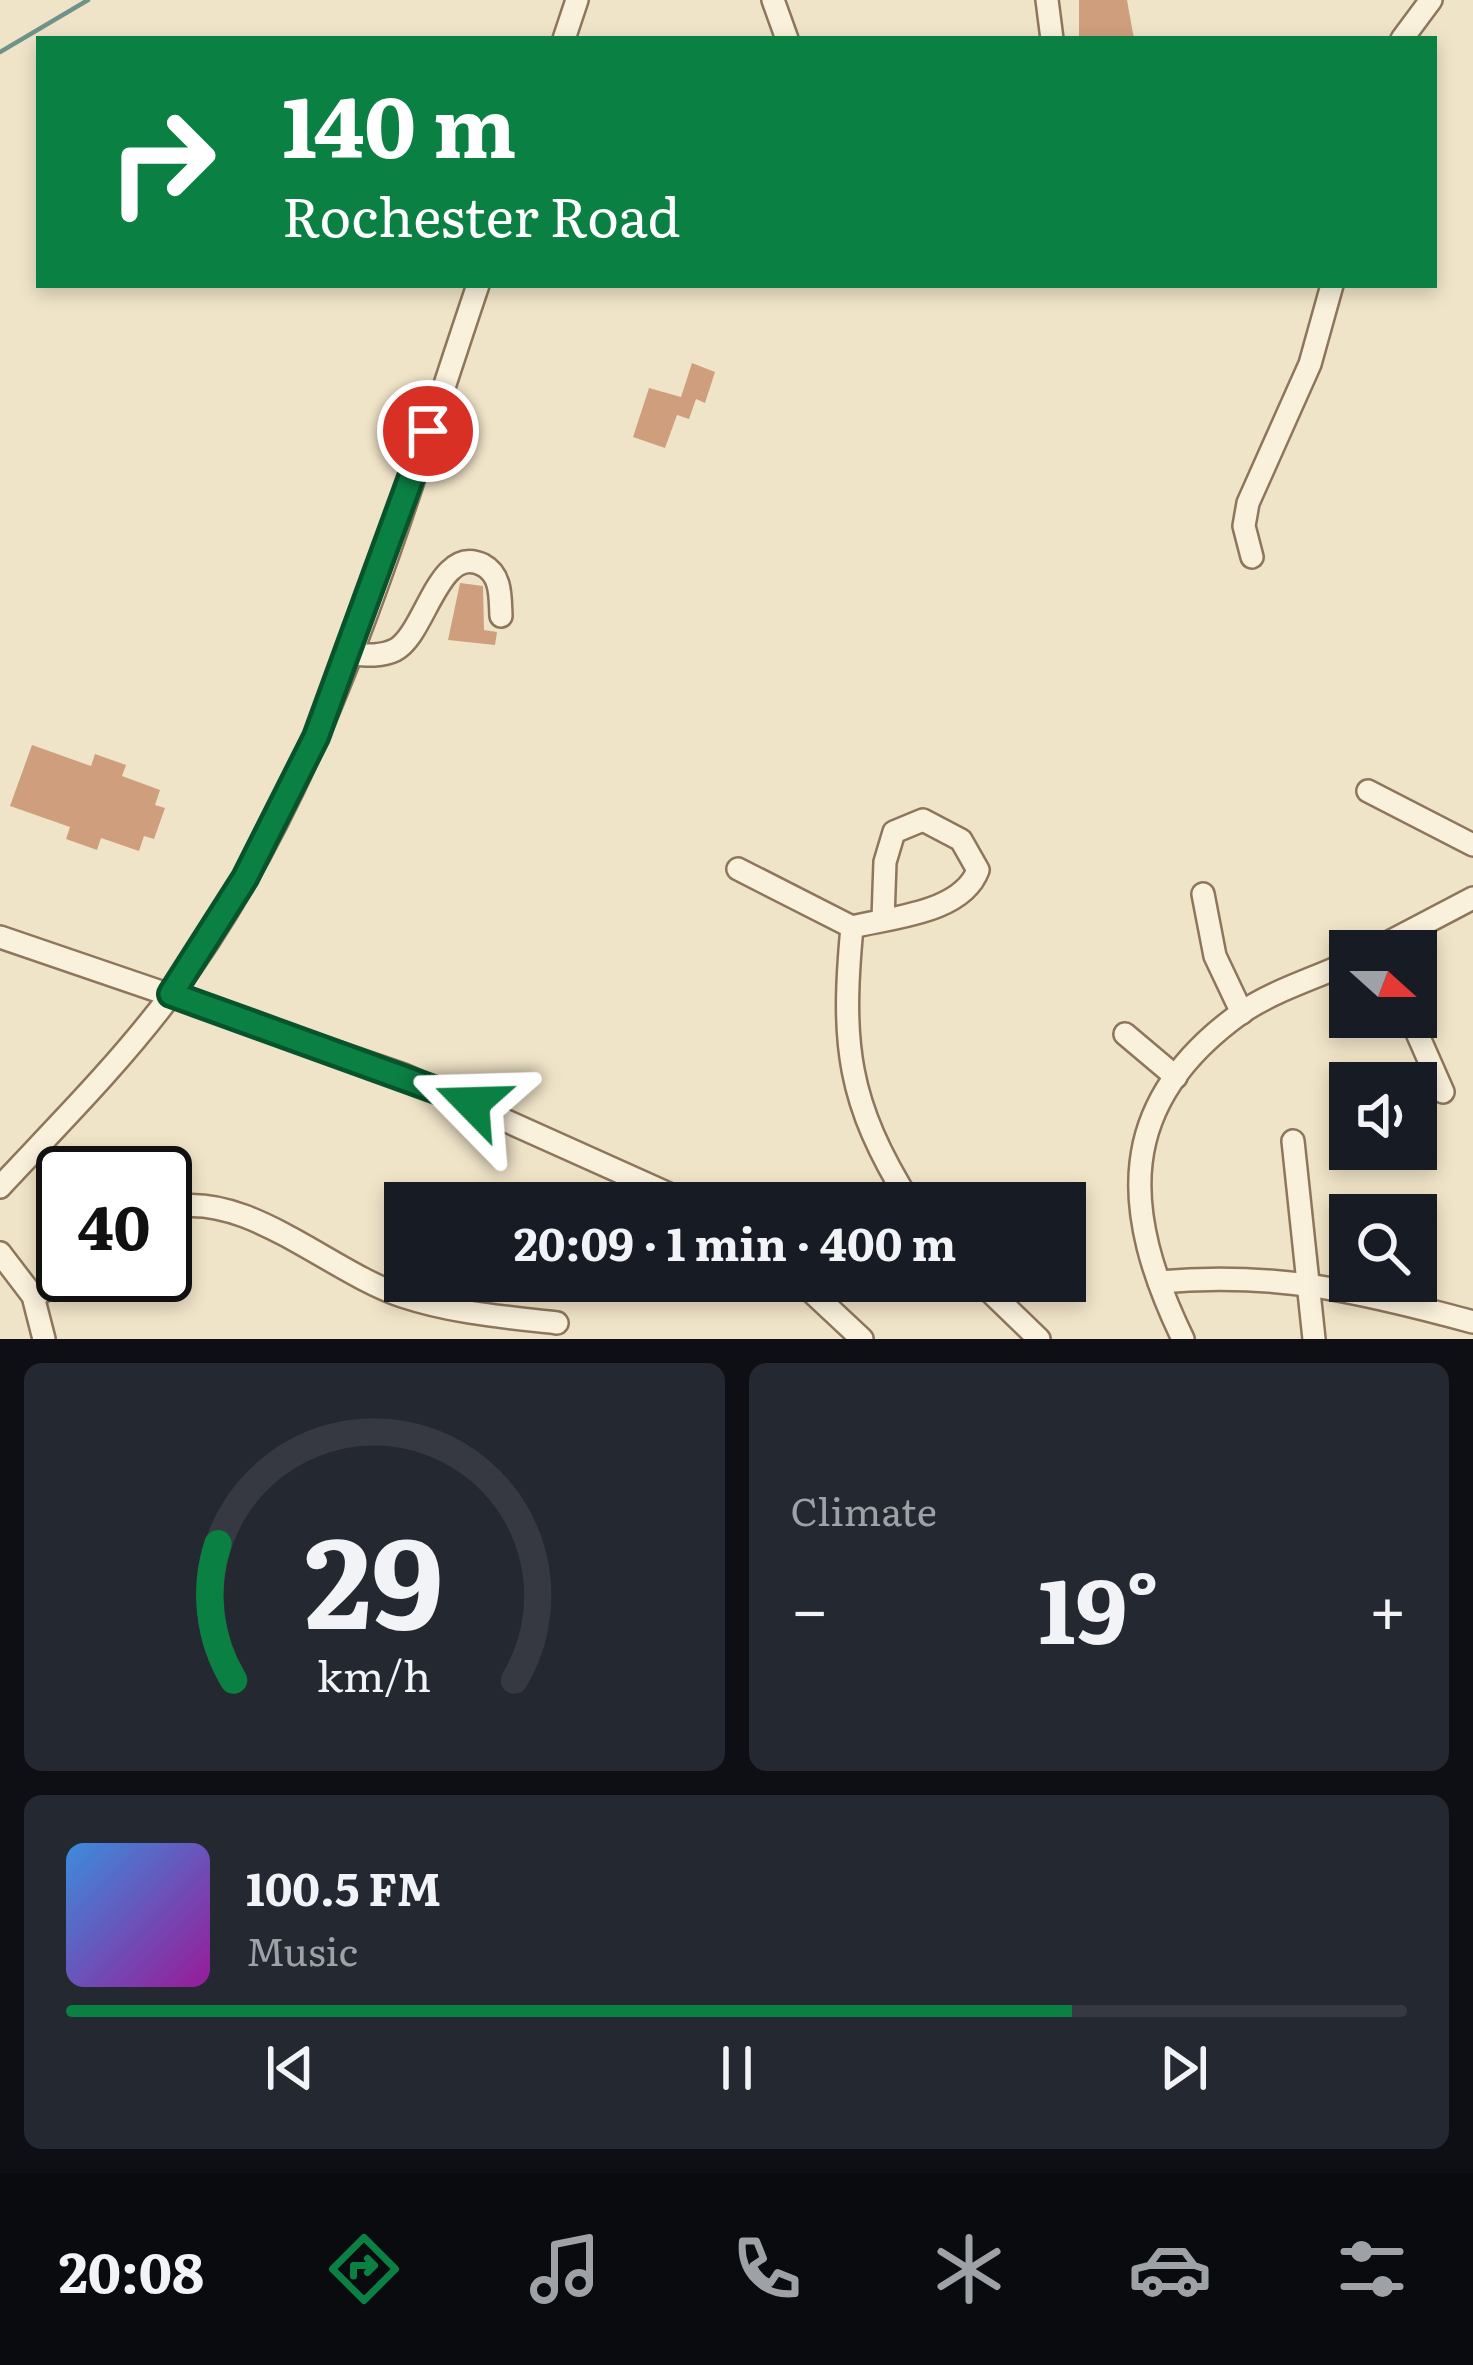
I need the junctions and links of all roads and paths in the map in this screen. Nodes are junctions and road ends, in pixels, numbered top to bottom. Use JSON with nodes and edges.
{"nodes":[{"id":1,"x":578,"y":0,"type":"edge"},
{"id":2,"x":772,"y":0,"type":"edge"},
{"id":3,"x":1047,"y":0,"type":"edge"},
{"id":4,"x":1431,"y":0,"type":"edge"},
{"id":5,"x":565,"y":36,"type":"edge"},
{"id":6,"x":786,"y":36,"type":"edge"},
{"id":7,"x":1052,"y":36,"type":"edge"},
{"id":8,"x":1404,"y":36,"type":"edge"},
{"id":9,"x":477,"y":288,"type":"edge"},
{"id":10,"x":1331,"y":288,"type":"edge"},
{"id":11,"x":1252,"y":557,"type":"dead end"},
{"id":12,"x":500,"y":616,"type":"dead end"},
{"id":13,"x":348,"y":654,"type":"junction"},
{"id":14,"x":1368,"y":791,"type":"dead end"},
{"id":15,"x":1473,"y":844,"type":"edge"},
{"id":16,"x":738,"y":869,"type":"dead end"},
{"id":17,"x":1203,"y":894,"type":"dead end"},
{"id":18,"x":1473,"y":898,"type":"edge"},
{"id":19,"x":883,"y":919,"type":"junction"},
{"id":20,"x":852,"y":927,"type":"junction"},
{"id":21,"x":1414,"y":930,"type":"edge"},
{"id":22,"x":0,"y":937,"type":"edge"},
{"id":23,"x":1329,"y":972,"type":"edge"},
{"id":24,"x":171,"y":994,"type":"junction"},
{"id":25,"x":1242,"y":1012,"type":"junction"},
{"id":26,"x":1125,"y":1034,"type":"dead end"},
{"id":27,"x":1419,"y":1038,"type":"edge"},
{"id":28,"x":1176,"y":1077,"type":"junction"},
{"id":29,"x":1443,"y":1092,"type":"dead end"},
{"id":30,"x":1293,"y":1142,"type":"dead end"},
{"id":31,"x":641,"y":1182,"type":"edge"},
{"id":32,"x":897,"y":1182,"type":"edge"},
{"id":33,"x":0,"y":1187,"type":"edge"},
{"id":34,"x":192,"y":1205,"type":"edge"},
{"id":35,"x":0,"y":1253,"type":"edge"},
{"id":36,"x":1308,"y":1281,"type":"junction"},
{"id":37,"x":1159,"y":1282,"type":"junction"},
{"id":38,"x":34,"y":1296,"type":"joint"},
{"id":39,"x":822,"y":1302,"type":"edge"},
{"id":40,"x":1001,"y":1302,"type":"edge"},
{"id":41,"x":1473,"y":1322,"type":"edge"},
{"id":42,"x":557,"y":1323,"type":"dead end"},
{"id":43,"x":44,"y":1339,"type":"edge"},
{"id":44,"x":862,"y":1339,"type":"edge"},
{"id":45,"x":1040,"y":1339,"type":"edge"},
{"id":46,"x":1183,"y":1339,"type":"edge"},
{"id":47,"x":1314,"y":1339,"type":"edge"}],
"edges":[{"from":1,"to":5,"type":"street"},
{"from":2,"to":6,"type":"street"},
{"from":3,"to":7,"type":"street"},
{"from":4,"to":8,"type":"street"},
{"from":9,"to":13,"type":"street"},
{"from":10,"to":11,"type":"street"},
{"from":12,"to":13,"type":"street"},
{"from":13,"to":24,"type":"street"},
{"from":14,"to":15,"type":"street"},
{"from":16,"to":20,"type":"street"},
{"from":17,"to":25,"type":"street"},
{"from":18,"to":21,"type":"street"},
{"from":19,"to":19,"type":"street"},
{"from":19,"to":20,"type":"street"},
{"from":20,"to":32,"type":"street"},
{"from":22,"to":24,"type":"street"},
{"from":23,"to":25,"type":"street"},
{"from":24,"to":31,"type":"street"},
{"from":24,"to":33,"type":"street"},
{"from":25,"to":28,"type":"street"},
{"from":26,"to":28,"type":"street"},
{"from":27,"to":29,"type":"street"},
{"from":28,"to":37,"type":"street"},
{"from":30,"to":36,"type":"street"},
{"from":34,"to":42,"type":"street"},
{"from":35,"to":38,"type":"street"},
{"from":36,"to":37,"type":"street"},
{"from":36,"to":41,"type":"street"},
{"from":36,"to":47,"type":"street"},
{"from":37,"to":46,"type":"street"},
{"from":38,"to":43,"type":"street"},
{"from":39,"to":44,"type":"street"},
{"from":40,"to":45,"type":"street"}]}
